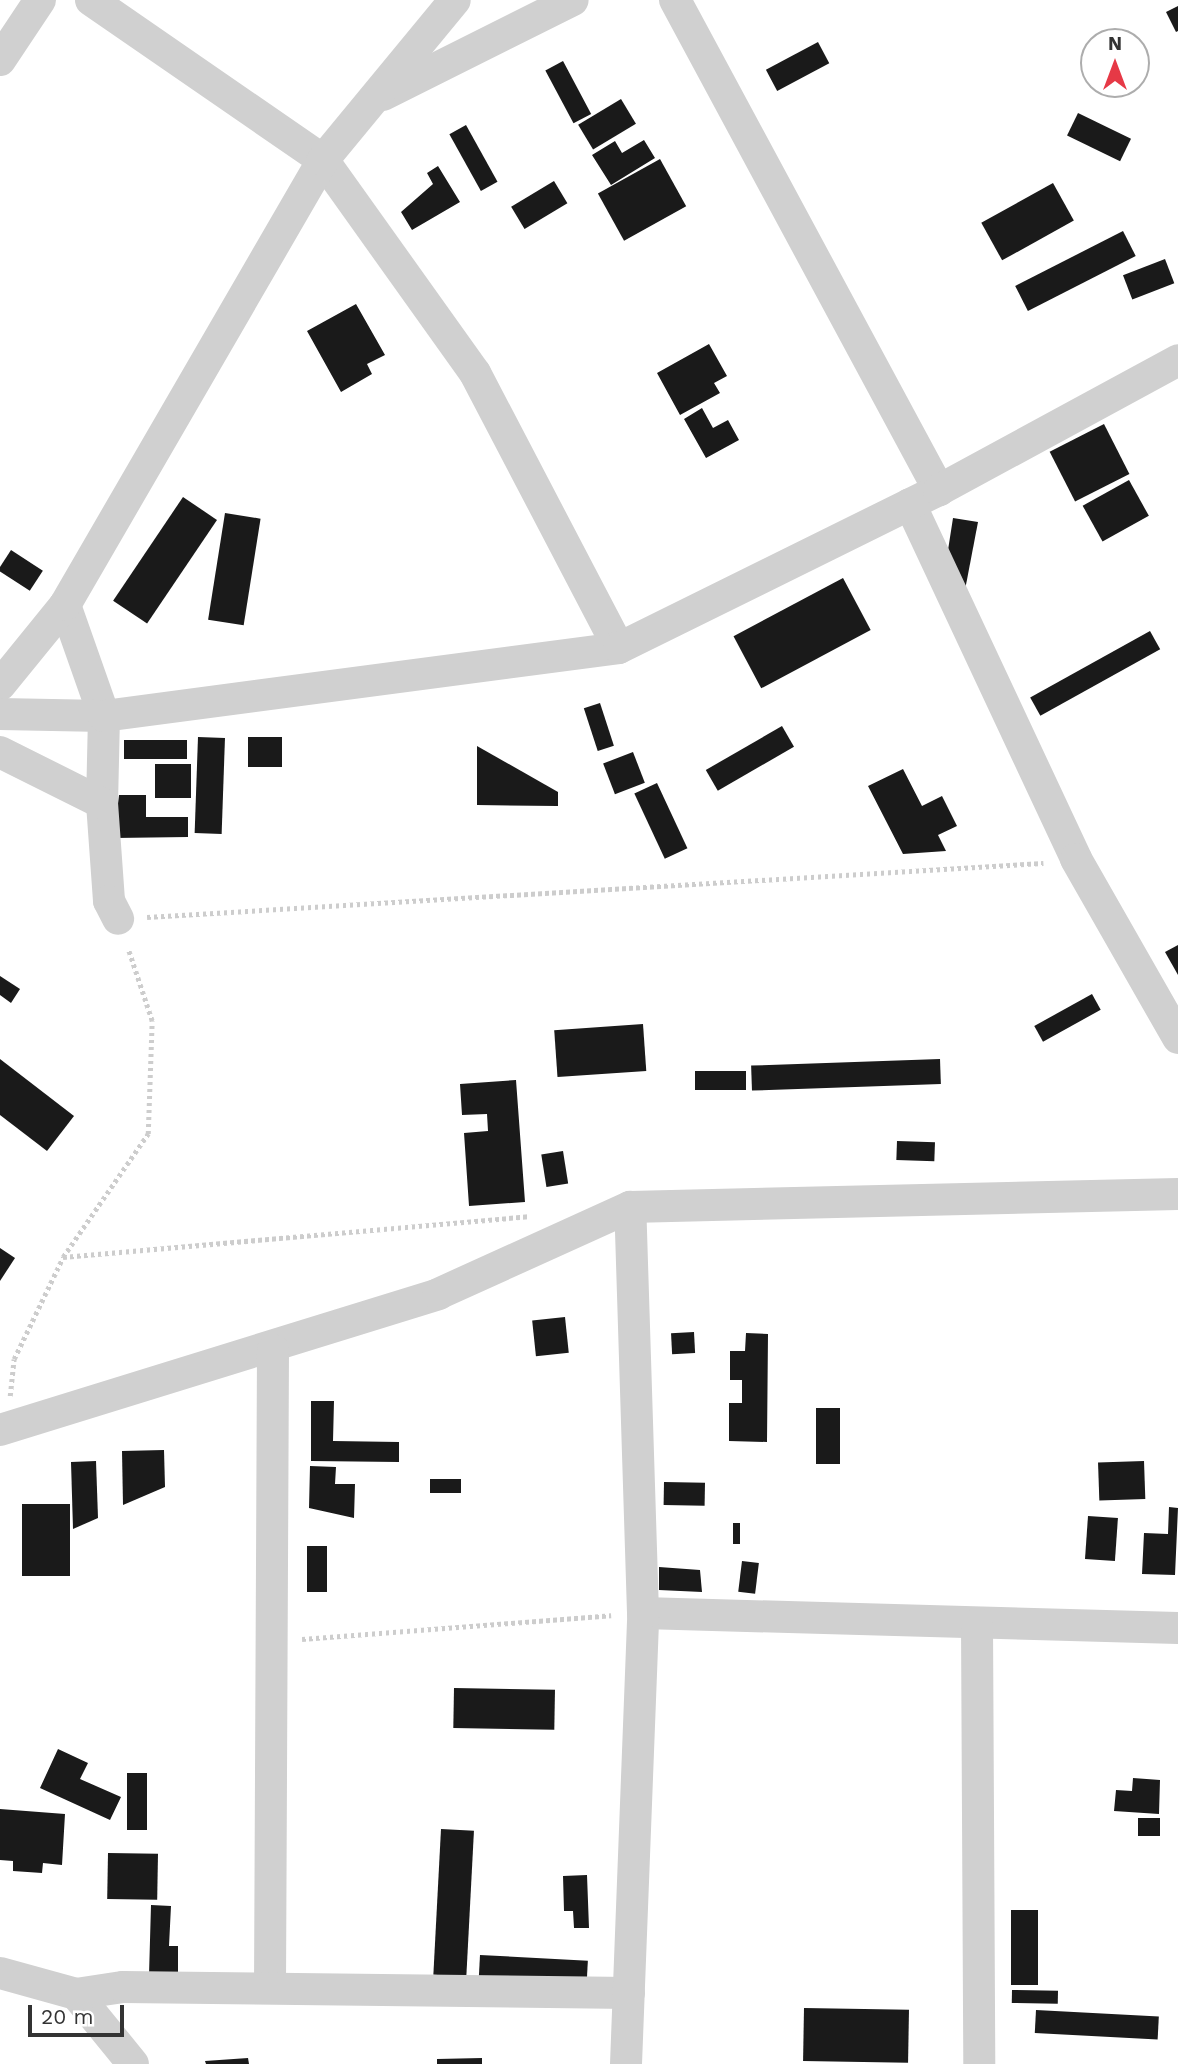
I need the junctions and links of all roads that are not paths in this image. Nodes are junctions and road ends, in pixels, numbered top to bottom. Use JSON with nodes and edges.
{"nodes":[{"id":1,"x":40,"y":0,"type":"edge"},
{"id":2,"x":91,"y":0,"type":"edge"},
{"id":3,"x":455,"y":0,"type":"edge"},
{"id":4,"x":573,"y":0,"type":"edge"},
{"id":5,"x":675,"y":0,"type":"edge"},
{"id":6,"x":0,"y":60,"type":"edge"},
{"id":7,"x":372,"y":100,"type":"junction"},
{"id":8,"x":323,"y":160,"type":"junction"},
{"id":9,"x":1178,"y":360,"type":"edge"},
{"id":10,"x":939,"y":490,"type":"junction"},
{"id":11,"x":910,"y":504,"type":"junction"},
{"id":12,"x":65,"y":605,"type":"junction"},
{"id":13,"x":619,"y":648,"type":"junction"},
{"id":14,"x":0,"y":685,"type":"edge"},
{"id":15,"x":0,"y":714,"type":"edge"},
{"id":16,"x":104,"y":716,"type":"junction"},
{"id":17,"x":0,"y":752,"type":"edge"},
{"id":18,"x":102,"y":803,"type":"junction"},
{"id":19,"x":118,"y":919,"type":"road end"},
{"id":20,"x":1178,"y":1038,"type":"edge"},
{"id":21,"x":1178,"y":1194,"type":"edge"},
{"id":22,"x":630,"y":1207,"type":"junction"},
{"id":23,"x":272,"y":1350,"type":"junction"},
{"id":24,"x":3,"y":1429,"type":"edge"},
{"id":25,"x":643,"y":1613,"type":"junction"},
{"id":26,"x":977,"y":1624,"type":"junction"},
{"id":27,"x":1178,"y":1628,"type":"edge"},
{"id":28,"x":0,"y":1973,"type":"edge"},
{"id":29,"x":270,"y":1987,"type":"junction"},
{"id":30,"x":629,"y":1993,"type":"junction"},
{"id":31,"x":76,"y":1994,"type":"junction"},
{"id":32,"x":133,"y":2064,"type":"edge"},
{"id":33,"x":626,"y":2064,"type":"edge"},
{"id":34,"x":979,"y":2064,"type":"edge"}],
"edges":[{"from":1,"to":6,"type":"street"},
{"from":2,"to":8,"type":"street"},
{"from":3,"to":7,"type":"street"},
{"from":4,"to":7,"type":"street"},
{"from":5,"to":10,"type":"street"},
{"from":7,"to":8,"type":"street"},
{"from":8,"to":12,"type":"street"},
{"from":8,"to":13,"type":"street"},
{"from":9,"to":10,"type":"street"},
{"from":10,"to":11,"type":"street"},
{"from":11,"to":13,"type":"street"},
{"from":11,"to":20,"type":"street"},
{"from":12,"to":14,"type":"street"},
{"from":12,"to":16,"type":"street"},
{"from":13,"to":16,"type":"street"},
{"from":15,"to":16,"type":"street"},
{"from":16,"to":18,"type":"street"},
{"from":17,"to":18,"type":"street"},
{"from":18,"to":19,"type":"street"},
{"from":21,"to":22,"type":"street"},
{"from":22,"to":23,"type":"street"},
{"from":22,"to":25,"type":"street"},
{"from":23,"to":24,"type":"street"},
{"from":23,"to":29,"type":"street"},
{"from":25,"to":26,"type":"street"},
{"from":25,"to":30,"type":"street"},
{"from":26,"to":27,"type":"street"},
{"from":26,"to":34,"type":"street"},
{"from":28,"to":31,"type":"street"},
{"from":29,"to":30,"type":"street"},
{"from":29,"to":31,"type":"street"},
{"from":30,"to":33,"type":"street"},
{"from":31,"to":32,"type":"street"}]}
